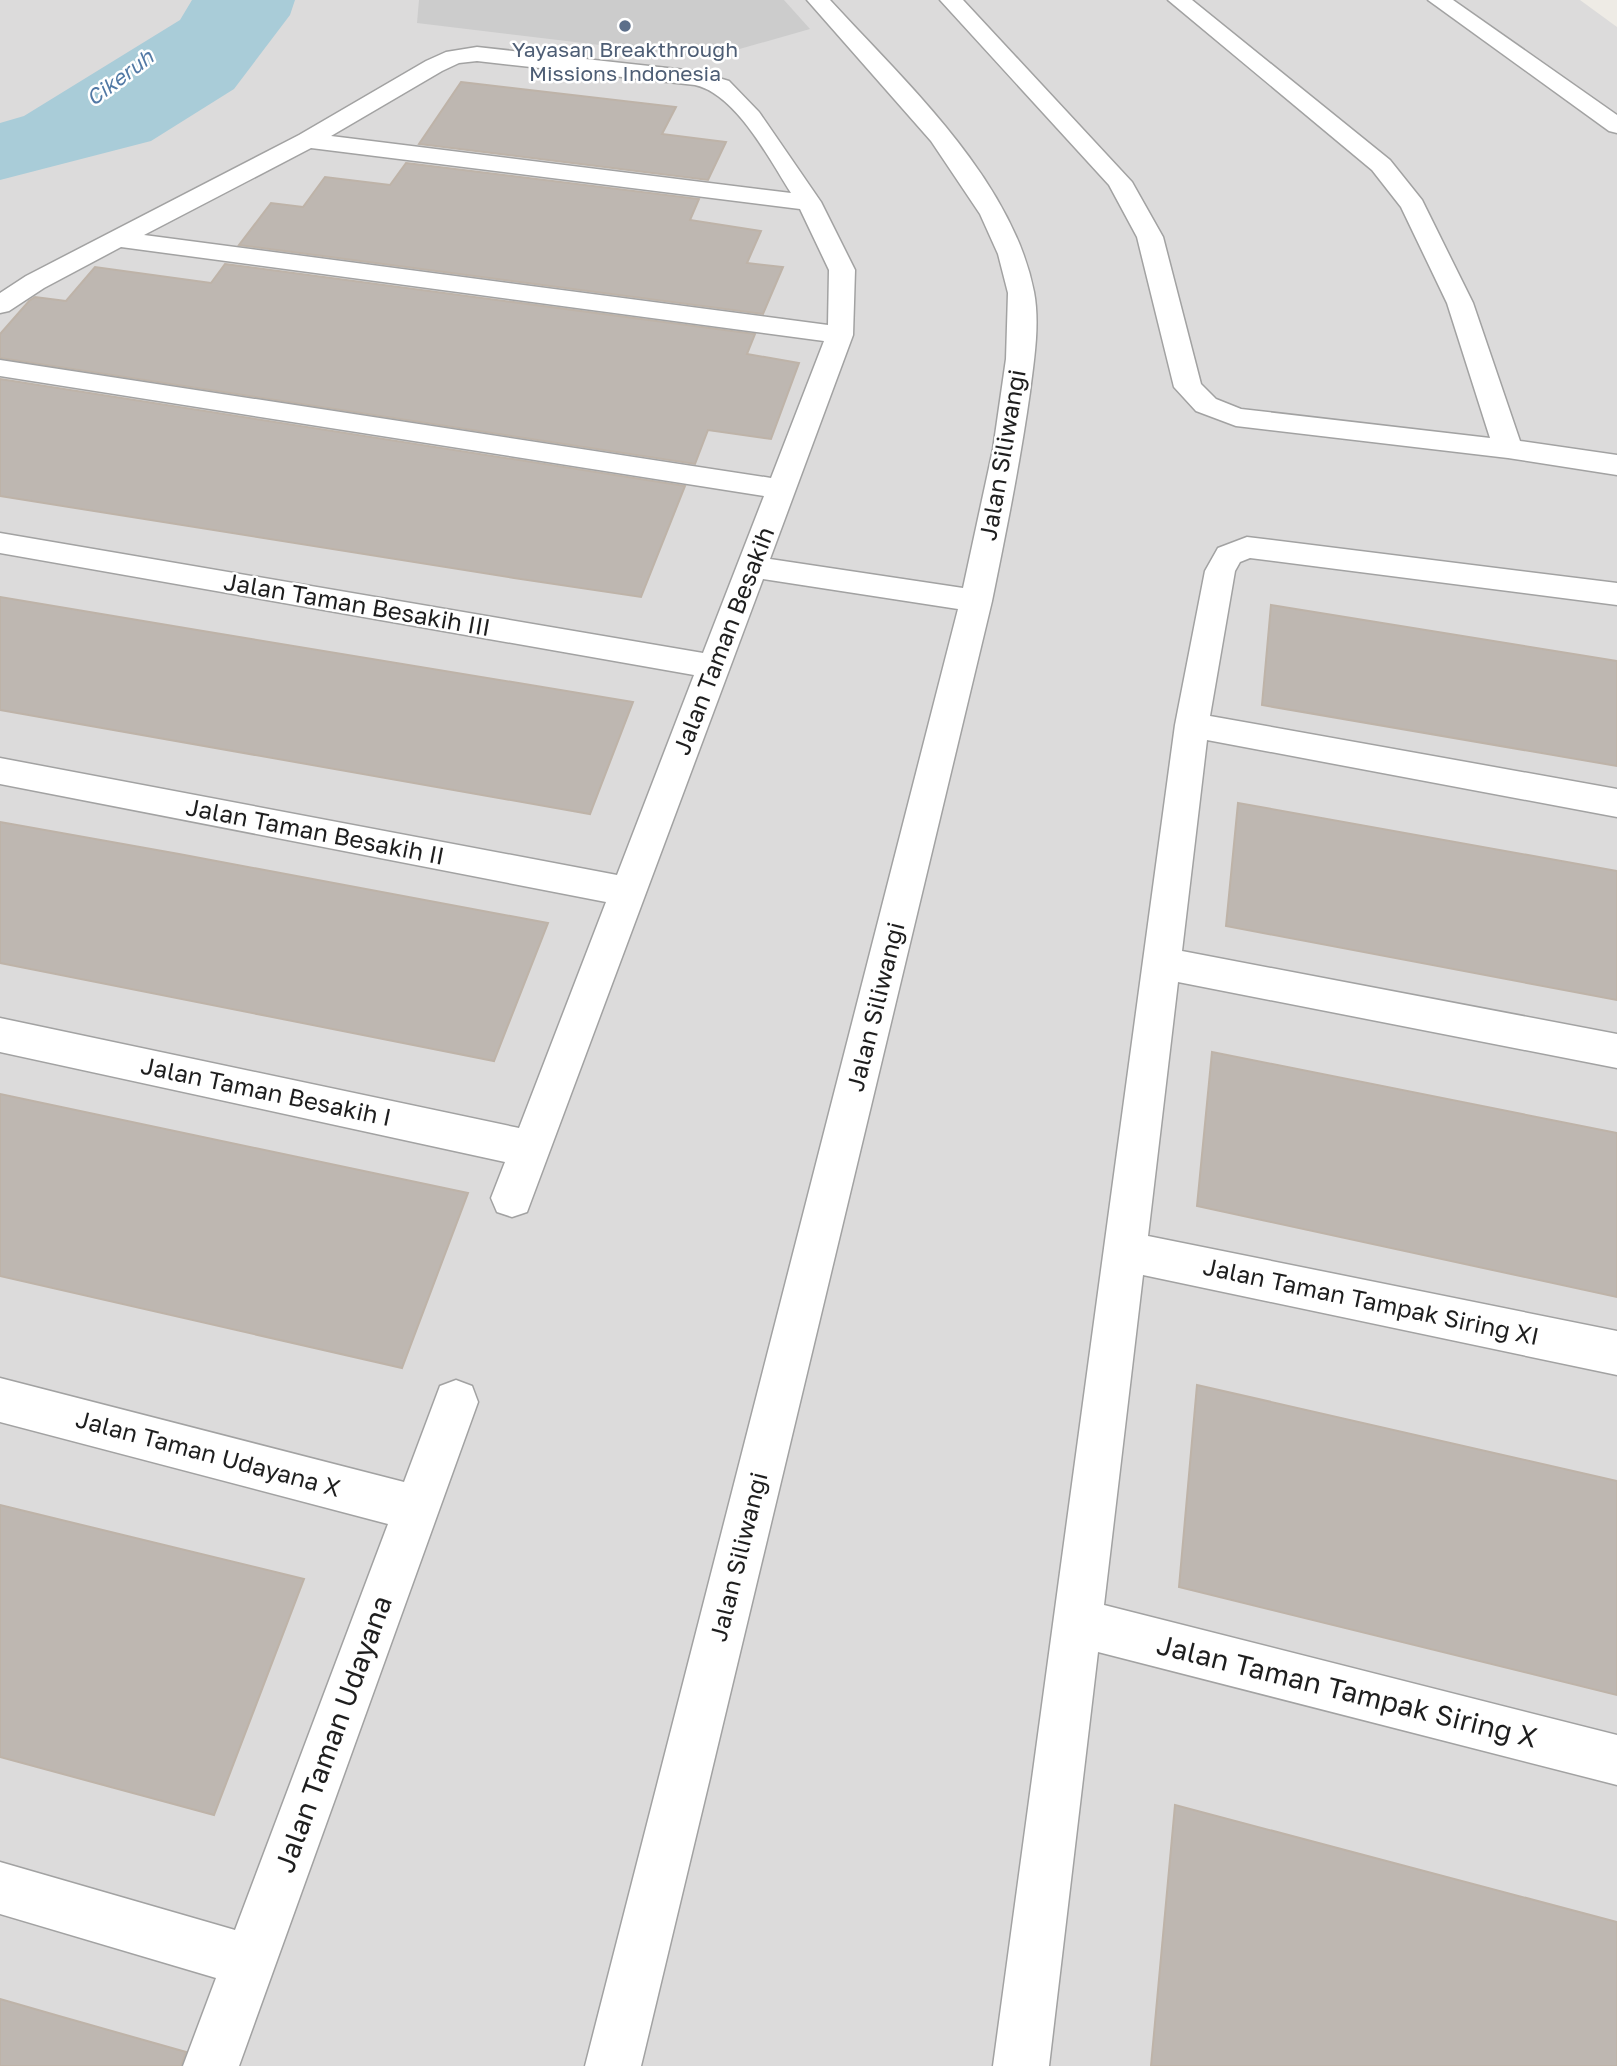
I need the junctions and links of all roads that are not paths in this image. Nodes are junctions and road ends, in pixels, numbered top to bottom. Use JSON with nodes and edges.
{"nodes":[{"id":1,"x":818,"y":0,"type":"edge"},
{"id":2,"x":951,"y":0,"type":"edge"},
{"id":3,"x":1179,"y":0,"type":"edge"},
{"id":4,"x":1439,"y":0,"type":"edge"},
{"id":5,"x":1617,"y":126,"type":"edge"},
{"id":6,"x":307,"y":140,"type":"junction"},
{"id":7,"x":808,"y":203,"type":"junction"},
{"id":8,"x":118,"y":239,"type":"junction"},
{"id":9,"x":0,"y":305,"type":"edge"},
{"id":10,"x":840,"y":335,"type":"junction"},
{"id":11,"x":0,"y":368,"type":"edge"},
{"id":12,"x":1508,"y":449,"type":"junction"},
{"id":13,"x":1617,"y":465,"type":"edge"},
{"id":14,"x":782,"y":489,"type":"junction"},
{"id":15,"x":0,"y":543,"type":"edge"},
{"id":16,"x":752,"y":567,"type":"junction"},
{"id":17,"x":1617,"y":594,"type":"edge"},
{"id":18,"x":976,"y":601,"type":"junction"},
{"id":19,"x":714,"y":667,"type":"junction"},
{"id":20,"x":1192,"y":725,"type":"junction"},
{"id":21,"x":0,"y":771,"type":"edge"},
{"id":22,"x":1617,"y":803,"type":"edge"},
{"id":23,"x":629,"y":892,"type":"junction"},
{"id":24,"x":1162,"y":964,"type":"junction"},
{"id":25,"x":0,"y":1035,"type":"edge"},
{"id":26,"x":1617,"y":1051,"type":"edge"},
{"id":27,"x":531,"y":1149,"type":"junction"},
{"id":28,"x":512,"y":1198,"type":"dead end"},
{"id":29,"x":1125,"y":1251,"type":"junction"},
{"id":30,"x":1617,"y":1353,"type":"edge"},
{"id":31,"x":0,"y":1400,"type":"edge"},
{"id":32,"x":456,"y":1402,"type":"dead end"},
{"id":33,"x":416,"y":1508,"type":"junction"},
{"id":34,"x":1077,"y":1622,"type":"junction"},
{"id":35,"x":1617,"y":1760,"type":"edge"},
{"id":36,"x":0,"y":1888,"type":"edge"},
{"id":37,"x":250,"y":1961,"type":"junction"},
{"id":38,"x":211,"y":2066,"type":"edge"},
{"id":39,"x":613,"y":2066,"type":"edge"},
{"id":40,"x":1021,"y":2066,"type":"edge"}],
"edges":[{"from":1,"to":18,"type":"street","name":"Jalan Siliwangi"},
{"from":2,"to":12,"type":"street"},
{"from":3,"to":12,"type":"street"},
{"from":4,"to":5,"type":"street"},
{"from":6,"to":7,"type":"street"},
{"from":6,"to":7,"type":"street","name":"Jalan Taman Besakih"},
{"from":6,"to":8,"type":"street"},
{"from":7,"to":10,"type":"street","name":"Jalan Taman Besakih"},
{"from":8,"to":9,"type":"street"},
{"from":8,"to":10,"type":"street"},
{"from":10,"to":14,"type":"street","name":"Jalan Taman Besakih"},
{"from":11,"to":14,"type":"street"},
{"from":12,"to":13,"type":"street"},
{"from":14,"to":16,"type":"street","name":"Jalan Taman Besakih"},
{"from":15,"to":19,"type":"street","name":"Jalan Taman Besakih III"},
{"from":16,"to":18,"type":"street"},
{"from":16,"to":19,"type":"street","name":"Jalan Taman Besakih"},
{"from":17,"to":20,"type":"street"},
{"from":18,"to":39,"type":"street","name":"Jalan Siliwangi"},
{"from":19,"to":23,"type":"street","name":"Jalan Taman Besakih"},
{"from":20,"to":22,"type":"street"},
{"from":20,"to":24,"type":"street"},
{"from":21,"to":23,"type":"street","name":"Jalan Taman Besakih II"},
{"from":23,"to":27,"type":"street","name":"Jalan Taman Besakih"},
{"from":24,"to":26,"type":"street"},
{"from":24,"to":29,"type":"street"},
{"from":25,"to":27,"type":"street","name":"Jalan Taman Besakih I"},
{"from":27,"to":28,"type":"street","name":"Jalan Taman Besakih"},
{"from":29,"to":30,"type":"street","name":"Jalan Taman Tampak Siring XI"},
{"from":29,"to":34,"type":"street"},
{"from":31,"to":33,"type":"street","name":"Jalan Taman Udayana X"},
{"from":32,"to":33,"type":"street","name":"Jalan Taman Udayana"},
{"from":33,"to":37,"type":"street","name":"Jalan Taman Udayana"},
{"from":34,"to":35,"type":"street","name":"Jalan Taman Tampak Siring X"},
{"from":34,"to":40,"type":"street"},
{"from":36,"to":37,"type":"street"},
{"from":37,"to":38,"type":"street","name":"Jalan Taman Udayana"}]}
